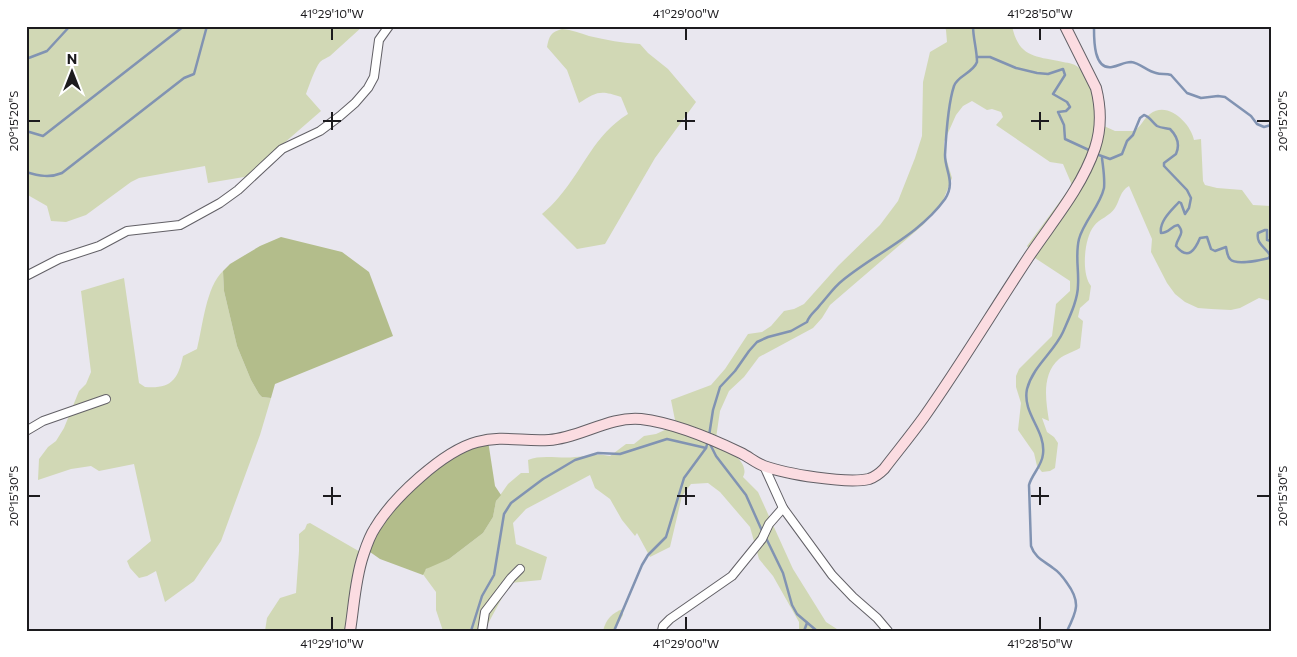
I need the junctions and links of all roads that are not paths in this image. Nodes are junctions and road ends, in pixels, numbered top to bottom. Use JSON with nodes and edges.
{"nodes":[{"id":1,"x":389,"y":26,"type":"edge"},
{"id":2,"x":1066,"y":26,"type":"edge"},
{"id":3,"x":26,"y":276,"type":"edge"},
{"id":4,"x":106,"y":399,"type":"dead end"},
{"id":5,"x":26,"y":431,"type":"edge"},
{"id":6,"x":764,"y":466,"type":"junction"},
{"id":7,"x":783,"y":508,"type":"junction"},
{"id":8,"x":520,"y":568,"type":"dead end"},
{"id":9,"x":350,"y":631,"type":"edge"},
{"id":10,"x":482,"y":631,"type":"edge"},
{"id":11,"x":662,"y":631,"type":"edge"},
{"id":12,"x":888,"y":631,"type":"edge"}],
"edges":[{"from":1,"to":3,"type":"street"},
{"from":2,"to":6,"type":"street"},
{"from":4,"to":5,"type":"street"},
{"from":6,"to":7,"type":"street"},
{"from":6,"to":9,"type":"street"},
{"from":7,"to":11,"type":"street"},
{"from":7,"to":12,"type":"street"},
{"from":8,"to":10,"type":"street"}]}
